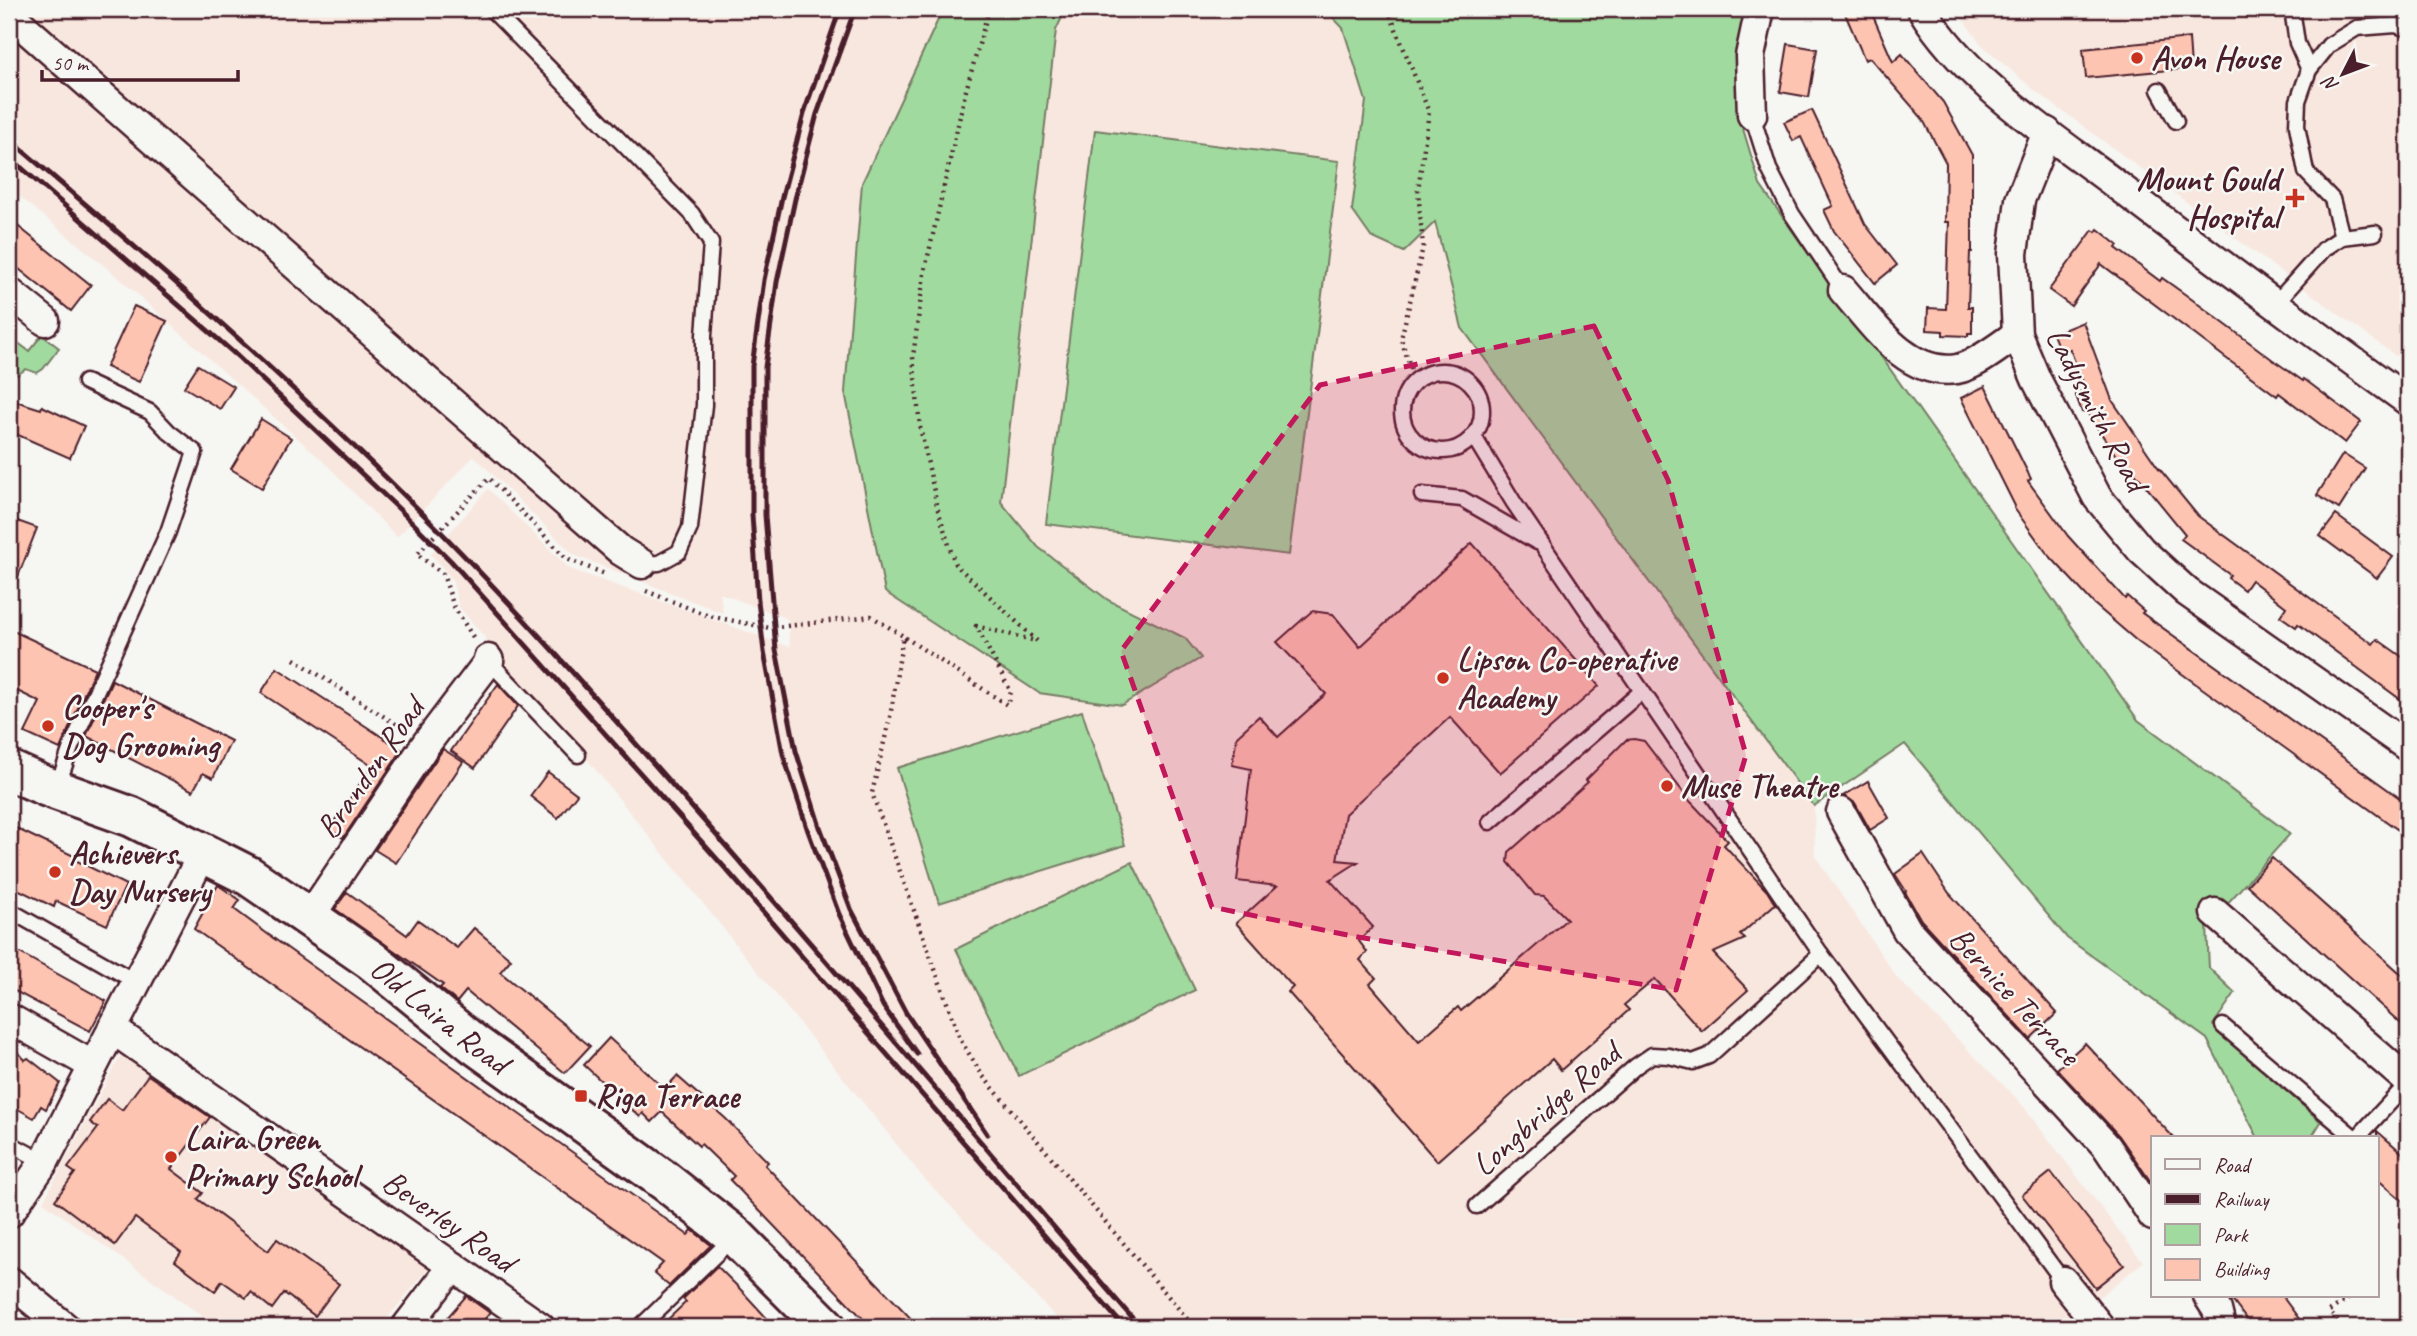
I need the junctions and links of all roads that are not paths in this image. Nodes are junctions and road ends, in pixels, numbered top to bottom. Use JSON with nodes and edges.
{"nodes":[{"id":1,"x":491,"y":9,"type":"edge"},
{"id":2,"x":1760,"y":9,"type":"edge"},
{"id":3,"x":1922,"y":9,"type":"edge"},
{"id":4,"x":2292,"y":9,"type":"edge"},
{"id":5,"x":9,"y":15,"type":"edge"},
{"id":6,"x":2408,"y":29,"type":"edge"},
{"id":7,"x":2309,"y":69,"type":"junction"},
{"id":8,"x":2159,"y":90,"type":"dead end"},
{"id":9,"x":1752,"y":115,"type":"joint"},
{"id":10,"x":2176,"y":121,"type":"dead end"},
{"id":11,"x":2047,"y":132,"type":"junction"},
{"id":12,"x":2375,"y":233,"type":"dead end"},
{"id":13,"x":2342,"y":237,"type":"junction"},
{"id":14,"x":1843,"y":290,"type":"joint"},
{"id":15,"x":9,"y":292,"type":"edge"},
{"id":16,"x":2274,"y":305,"type":"junction"},
{"id":17,"x":44,"y":321,"type":"dead end"},
{"id":18,"x":2017,"y":334,"type":"junction"},
{"id":19,"x":85,"y":382,"type":"dead end"},
{"id":20,"x":2408,"y":401,"type":"edge"},
{"id":21,"x":1475,"y":437,"type":"junction"},
{"id":22,"x":1422,"y":495,"type":"dead end"},
{"id":23,"x":1541,"y":544,"type":"junction"},
{"id":24,"x":643,"y":577,"type":"joint"},
{"id":25,"x":489,"y":660,"type":"joint"},
{"id":26,"x":1641,"y":692,"type":"junction"},
{"id":27,"x":2408,"y":747,"type":"edge"},
{"id":28,"x":578,"y":755,"type":"dead end"},
{"id":29,"x":9,"y":770,"type":"edge"},
{"id":30,"x":56,"y":790,"type":"junction"},
{"id":31,"x":1841,"y":812,"type":"dead end"},
{"id":32,"x":1490,"y":822,"type":"dead end"},
{"id":33,"x":204,"y":851,"type":"junction"},
{"id":34,"x":9,"y":910,"type":"edge"},
{"id":35,"x":2215,"y":914,"type":"dead end"},
{"id":36,"x":309,"y":918,"type":"junction"},
{"id":37,"x":1821,"y":954,"type":"junction"},
{"id":38,"x":136,"y":982,"type":"junction"},
{"id":39,"x":9,"y":1018,"type":"edge"},
{"id":40,"x":2223,"y":1026,"type":"dead end"},
{"id":41,"x":112,"y":1029,"type":"junction"},
{"id":42,"x":93,"y":1065,"type":"junction"},
{"id":43,"x":2408,"y":1082,"type":"edge"},
{"id":44,"x":2354,"y":1136,"type":"edge"},
{"id":45,"x":2358,"y":1136,"type":"edge"},
{"id":46,"x":9,"y":1143,"type":"edge"},
{"id":47,"x":44,"y":1162,"type":"junction"},
{"id":48,"x":1478,"y":1206,"type":"dead end"},
{"id":49,"x":9,"y":1213,"type":"edge"},
{"id":50,"x":2151,"y":1213,"type":"edge"},
{"id":51,"x":735,"y":1236,"type":"junction"},
{"id":52,"x":453,"y":1266,"type":"junction"},
{"id":53,"x":9,"y":1281,"type":"edge"},
{"id":54,"x":2063,"y":1281,"type":"joint"},
{"id":55,"x":2209,"y":1298,"type":"edge"},
{"id":56,"x":530,"y":1324,"type":"edge"},
{"id":57,"x":65,"y":1327,"type":"edge"},
{"id":58,"x":406,"y":1327,"type":"edge"},
{"id":59,"x":640,"y":1327,"type":"edge"},
{"id":60,"x":826,"y":1327,"type":"edge"},
{"id":61,"x":2100,"y":1327,"type":"edge"},
{"id":62,"x":2221,"y":1327,"type":"edge"}],
"edges":[{"from":1,"to":24,"type":"lane"},
{"from":2,"to":9,"type":"street"},
{"from":3,"to":11,"type":"street"},
{"from":4,"to":7,"type":"lane"},
{"from":5,"to":24,"type":"street"},
{"from":6,"to":7,"type":"lane"},
{"from":7,"to":13,"type":"lane"},
{"from":8,"to":10,"type":"lane"},
{"from":9,"to":14,"type":"lane"},
{"from":11,"to":16,"type":"street"},
{"from":11,"to":18,"type":"street","name":"Ladysmith Road"},
{"from":12,"to":13,"type":"lane"},
{"from":13,"to":16,"type":"lane"},
{"from":14,"to":18,"type":"street"},
{"from":15,"to":17,"type":"street"},
{"from":16,"to":20,"type":"street"},
{"from":18,"to":27,"type":"street","name":"Ladysmith Road"},
{"from":19,"to":30,"type":"lane"},
{"from":21,"to":21,"type":"lane"},
{"from":21,"to":23,"type":"lane"},
{"from":22,"to":23,"type":"lane"},
{"from":23,"to":26,"type":"lane"},
{"from":25,"to":28,"type":"lane"},
{"from":25,"to":36,"type":"street","name":"Brandon Road"},
{"from":26,"to":32,"type":"lane"},
{"from":26,"to":37,"type":"lane"},
{"from":29,"to":30,"type":"main road","name":"Old Laira Road"},
{"from":30,"to":33,"type":"main road","name":"Old Laira Road"},
{"from":31,"to":50,"type":"street","name":"Bernice Terrace"},
{"from":33,"to":36,"type":"main road","name":"Old Laira Road"},
{"from":33,"to":38,"type":"street"},
{"from":34,"to":38,"type":"lane"},
{"from":35,"to":43,"type":"street"},
{"from":36,"to":51,"type":"main road","name":"Old Laira Road"},
{"from":37,"to":48,"type":"lane","name":"Longbridge Road"},
{"from":37,"to":54,"type":"lane"},
{"from":38,"to":41,"type":"street"},
{"from":39,"to":42,"type":"street"},
{"from":40,"to":44,"type":"lane"},
{"from":41,"to":42,"type":"street"},
{"from":41,"to":52,"type":"street","name":"Beverley Road"},
{"from":42,"to":47,"type":"street"},
{"from":43,"to":45,"type":"lane"},
{"from":46,"to":47,"type":"lane"},
{"from":47,"to":49,"type":"street"},
{"from":51,"to":59,"type":"lane"},
{"from":51,"to":60,"type":"main road","name":"Old Laira Road"},
{"from":52,"to":56,"type":"street","name":"Beverley Road"},
{"from":52,"to":58,"type":"street"},
{"from":53,"to":57,"type":"street"},
{"from":54,"to":61,"type":"street"},
{"from":55,"to":62,"type":"street"}]}
